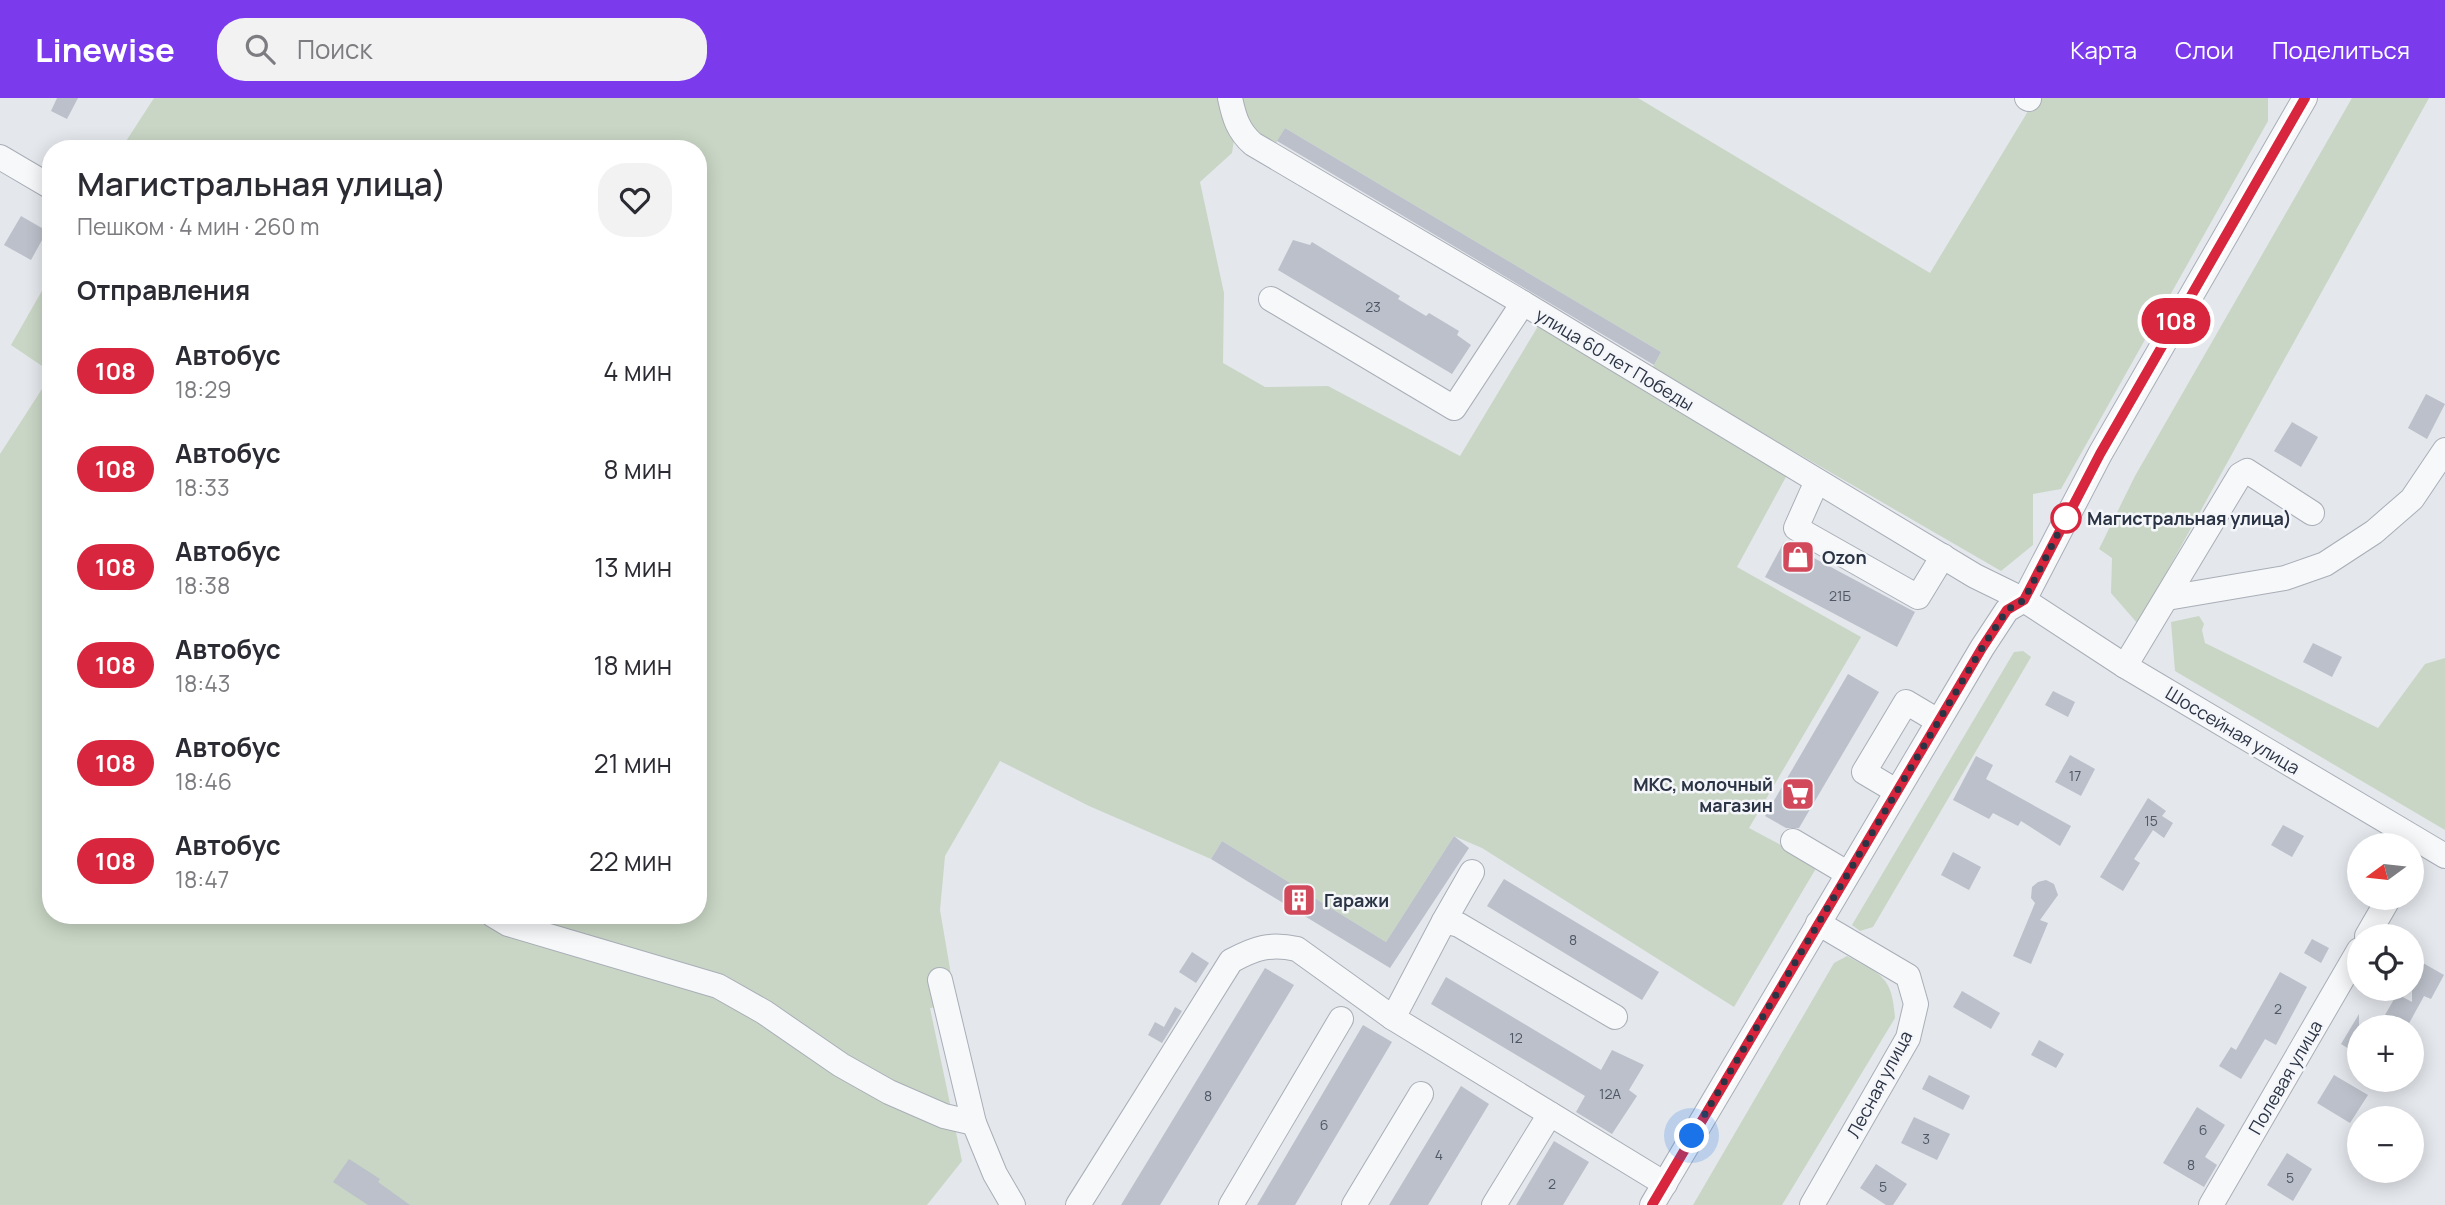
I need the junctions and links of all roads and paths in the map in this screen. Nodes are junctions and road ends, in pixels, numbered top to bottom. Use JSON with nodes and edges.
{"nodes":[{"id":1,"x":1230,"y":98,"type":"edge"},
{"id":2,"x":2298,"y":101,"type":"edge"},
{"id":3,"x":0,"y":157,"type":"edge"},
{"id":4,"x":42,"y":182,"type":"edge"},
{"id":5,"x":1271,"y":299,"type":"dead end"},
{"id":6,"x":1524,"y":303,"type":"junction"},
{"id":7,"x":2445,"y":450,"type":"edge"},
{"id":8,"x":1817,"y":481,"type":"junction"},
{"id":9,"x":2312,"y":513,"type":"dead end"},
{"id":10,"x":1943,"y":556,"type":"junction"},
{"id":11,"x":2167,"y":598,"type":"junction"},
{"id":12,"x":2024,"y":600,"type":"junction"},
{"id":13,"x":2125,"y":666,"type":"junction"},
{"id":14,"x":1938,"y":721,"type":"junction"},
{"id":15,"x":1896,"y":791,"type":"junction"},
{"id":16,"x":2388,"y":833,"type":"edge"},
{"id":17,"x":1793,"y":841,"type":"dead end"},
{"id":18,"x":2424,"y":852,"type":"edge"},
{"id":19,"x":2445,"y":856,"type":"edge"},
{"id":20,"x":1472,"y":872,"type":"dead end"},
{"id":21,"x":1847,"y":873,"type":"junction"},
{"id":22,"x":1444,"y":921,"type":"junction"},
{"id":23,"x":1818,"y":923,"type":"junction"},
{"id":24,"x":508,"y":924,"type":"edge"},
{"id":25,"x":2347,"y":971,"type":"edge"},
{"id":26,"x":940,"y":980,"type":"dead end"},
{"id":27,"x":1615,"y":1017,"type":"dead end"},
{"id":28,"x":1393,"y":1018,"type":"junction"},
{"id":29,"x":1341,"y":1019,"type":"dead end"},
{"id":30,"x":1421,"y":1094,"type":"dead end"},
{"id":31,"x":1550,"y":1114,"type":"junction"},
{"id":32,"x":974,"y":1123,"type":"junction"},
{"id":33,"x":1658,"y":1194,"type":"edge"},
{"id":34,"x":1013,"y":1205,"type":"edge"},
{"id":35,"x":1078,"y":1205,"type":"edge"},
{"id":36,"x":1231,"y":1205,"type":"edge"},
{"id":37,"x":1354,"y":1205,"type":"edge"},
{"id":38,"x":1494,"y":1205,"type":"edge"},
{"id":39,"x":1812,"y":1205,"type":"edge"},
{"id":40,"x":2211,"y":1205,"type":"edge"}],
"edges":[{"from":1,"to":6,"type":"street","name":"улица 60 лет Победы"},
{"from":2,"to":12,"type":"street"},
{"from":3,"to":4,"type":"street"},
{"from":5,"to":6,"type":"street"},
{"from":6,"to":8,"type":"street","name":"улица 60 лет Победы"},
{"from":7,"to":11,"type":"street"},
{"from":8,"to":10,"type":"street","name":"улица 60 лет Победы"},
{"from":8,"to":10,"type":"street"},
{"from":9,"to":11,"type":"street"},
{"from":10,"to":12,"type":"street","name":"улица 60 лет Победы"},
{"from":11,"to":13,"type":"street"},
{"from":12,"to":13,"type":"street","name":"Шоссейная улица"},
{"from":12,"to":14,"type":"street"},
{"from":13,"to":16,"type":"street","name":"Шоссейная улица"},
{"from":14,"to":15,"type":"street"},
{"from":14,"to":15,"type":"street"},
{"from":15,"to":21,"type":"street"},
{"from":17,"to":21,"type":"street"},
{"from":18,"to":19,"type":"street","name":"Шоссейная улица"},
{"from":20,"to":22,"type":"street"},
{"from":21,"to":23,"type":"street"},
{"from":22,"to":27,"type":"street"},
{"from":22,"to":28,"type":"street"},
{"from":23,"to":33,"type":"street"},
{"from":23,"to":39,"type":"street","name":"Лесная улица"},
{"from":24,"to":32,"type":"street"},
{"from":25,"to":40,"type":"street","name":"Полевая улица"},
{"from":26,"to":32,"type":"street"},
{"from":28,"to":31,"type":"street"},
{"from":28,"to":35,"type":"street"},
{"from":29,"to":36,"type":"street"},
{"from":30,"to":37,"type":"street"},
{"from":31,"to":33,"type":"street"},
{"from":31,"to":38,"type":"street"},
{"from":32,"to":34,"type":"street"}]}
